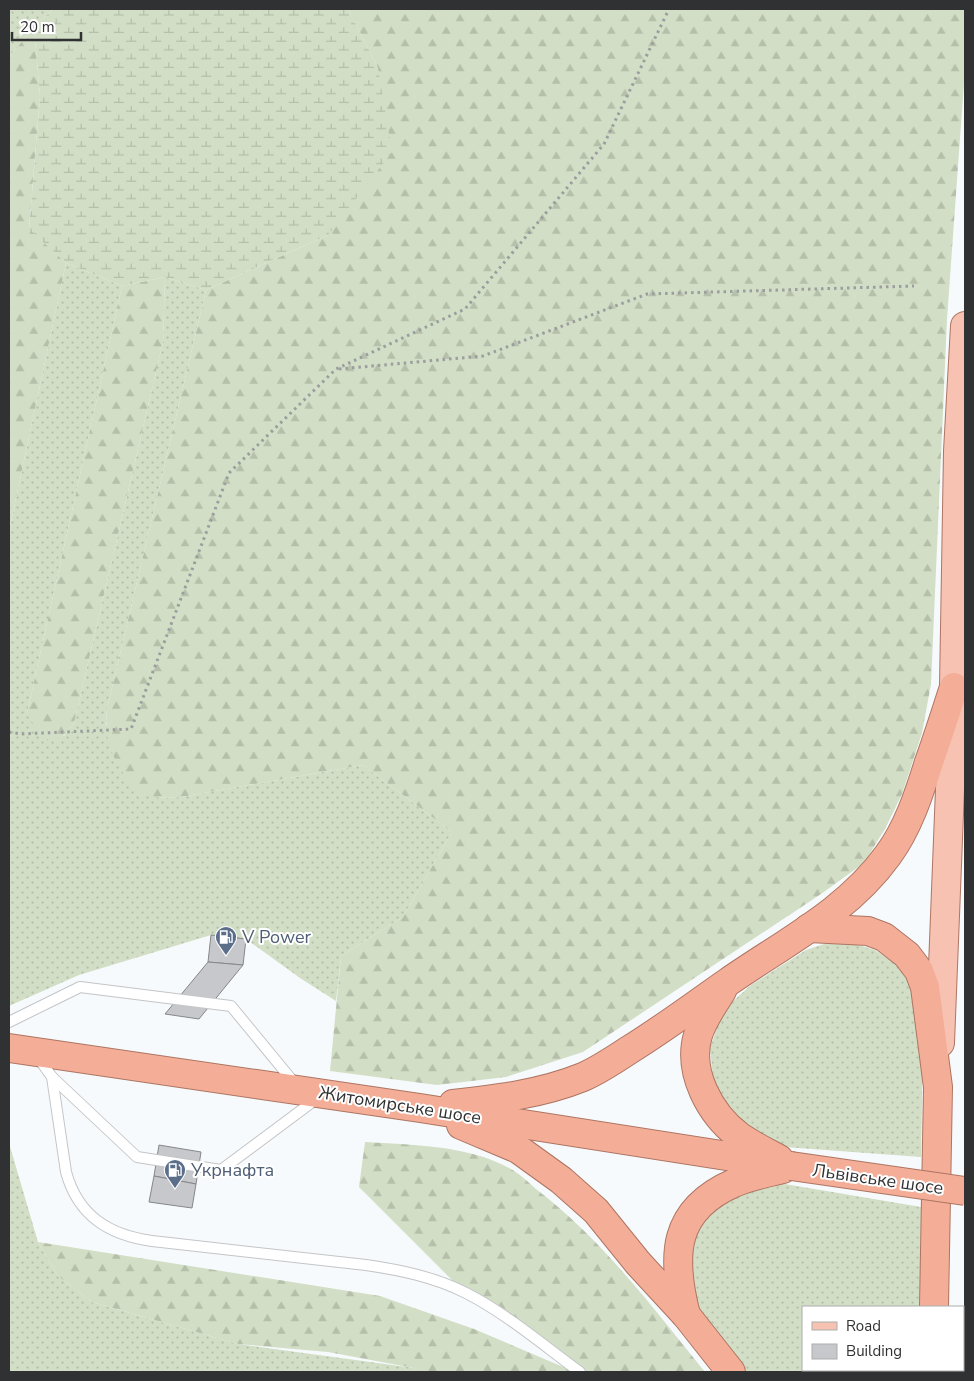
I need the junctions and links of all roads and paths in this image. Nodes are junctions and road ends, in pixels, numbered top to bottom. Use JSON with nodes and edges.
{"nodes":[{"id":1,"x":669,"y":9,"type":"edge"},
{"id":2,"x":914,"y":286,"type":"dead end"},
{"id":3,"x":965,"y":326,"type":"edge"},
{"id":4,"x":336,"y":369,"type":"junction"},
{"id":5,"x":954,"y":686,"type":"junction"},
{"id":6,"x":9,"y":732,"type":"edge"},
{"id":7,"x":809,"y":928,"type":"junction"},
{"id":8,"x":728,"y":982,"type":"junction"},
{"id":9,"x":9,"y":1022,"type":"edge"},
{"id":10,"x":21,"y":1050,"type":"edge"},
{"id":11,"x":52,"y":1077,"type":"junction"},
{"id":12,"x":938,"y":1087,"type":"junction"},
{"id":13,"x":312,"y":1092,"type":"junction"},
{"id":14,"x":420,"y":1108,"type":"junction"},
{"id":15,"x":791,"y":1166,"type":"junction"},
{"id":16,"x":965,"y":1191,"type":"edge"},
{"id":17,"x":934,"y":1306,"type":"edge"},
{"id":18,"x":686,"y":1315,"type":"junction"},
{"id":19,"x":580,"y":1372,"type":"edge"},
{"id":20,"x":731,"y":1372,"type":"edge"}],
"edges":[{"from":1,"to":4,"type":"path"},
{"from":2,"to":4,"type":"path"},
{"from":3,"to":5,"type":"main road"},
{"from":4,"to":6,"type":"path"},
{"from":5,"to":7,"type":"highway"},
{"from":5,"to":12,"type":"main road"},
{"from":7,"to":8,"type":"highway"},
{"from":7,"to":12,"type":"highway"},
{"from":8,"to":14,"type":"highway"},
{"from":8,"to":15,"type":"highway"},
{"from":9,"to":13,"type":"lane"},
{"from":10,"to":11,"type":"lane"},
{"from":10,"to":13,"type":"highway","name":"Житомирське шосе"},
{"from":11,"to":13,"type":"lane"},
{"from":11,"to":19,"type":"lane"},
{"from":12,"to":17,"type":"highway"},
{"from":13,"to":14,"type":"highway","name":"Житомирське шосе"},
{"from":14,"to":15,"type":"highway","name":"Житомирське шосе"},
{"from":14,"to":18,"type":"highway"},
{"from":15,"to":16,"type":"highway","name":"Львівське шосе","bridge":true},
{"from":15,"to":18,"type":"highway"},
{"from":18,"to":20,"type":"highway"}]}
